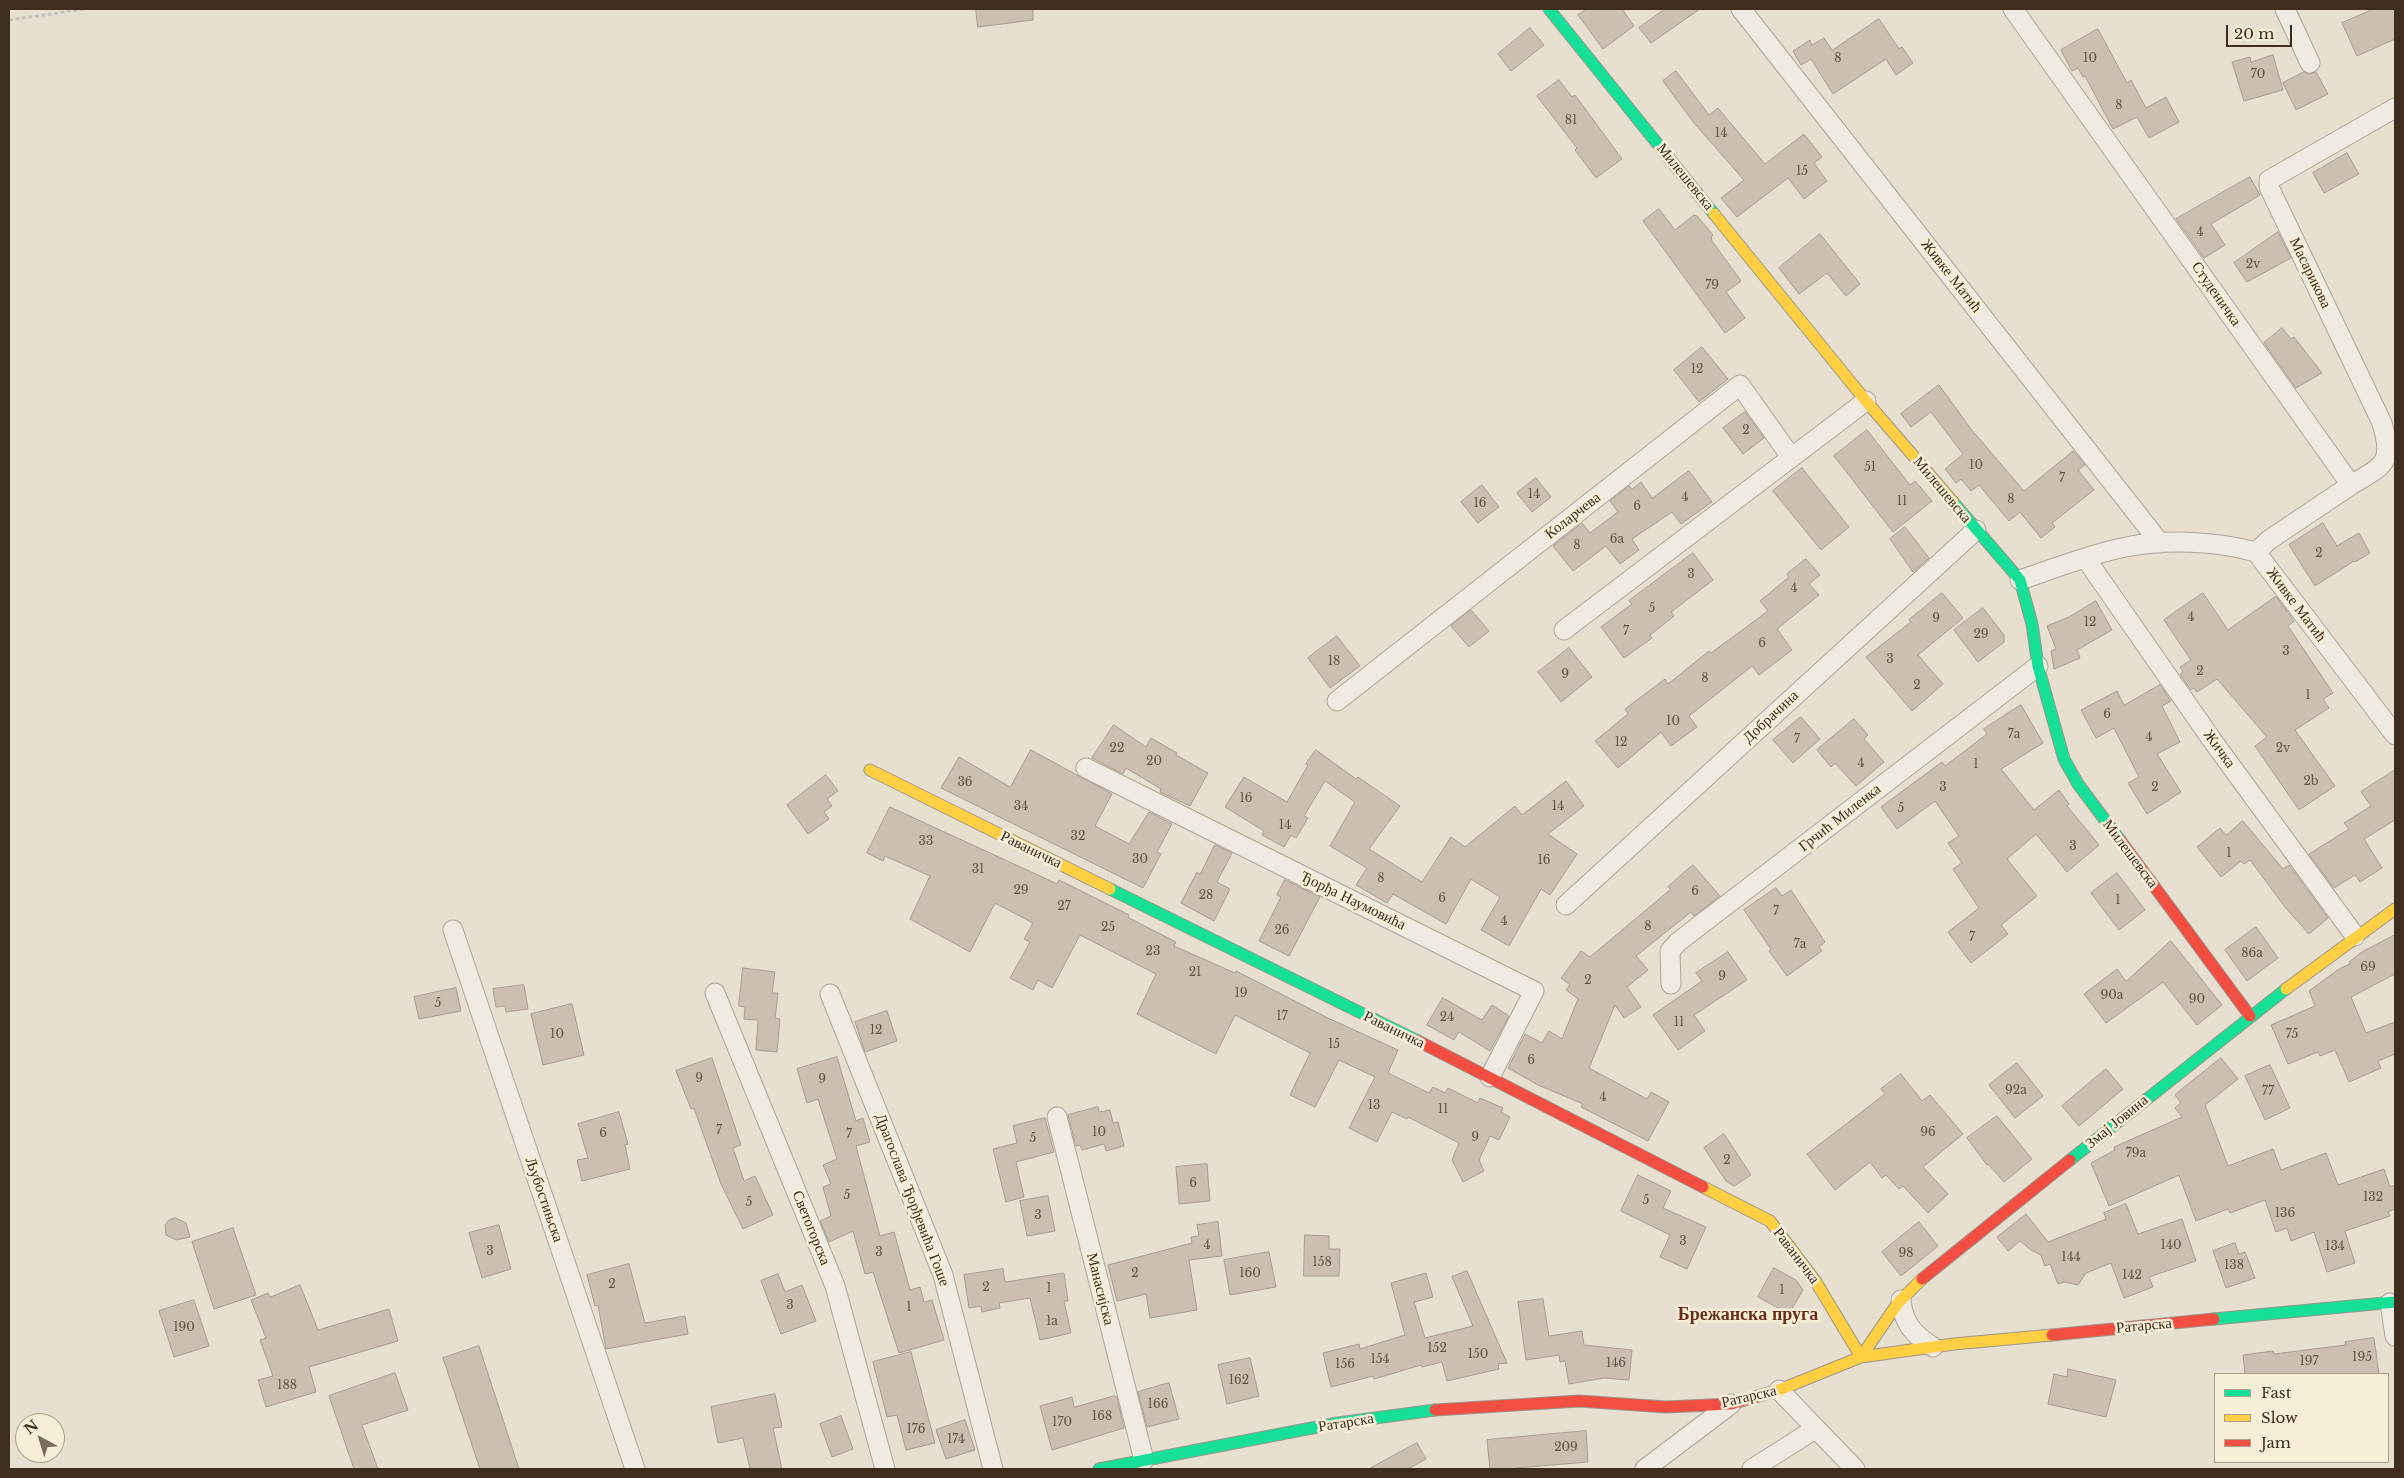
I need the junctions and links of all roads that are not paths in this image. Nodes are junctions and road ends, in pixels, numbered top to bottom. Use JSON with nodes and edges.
{"nodes":[{"id":1,"x":1549,"y":9,"type":"edge"},
{"id":2,"x":1741,"y":9,"type":"edge"},
{"id":3,"x":2013,"y":9,"type":"edge"},
{"id":4,"x":2285,"y":9,"type":"edge"},
{"id":5,"x":2310,"y":63,"type":"dead end"},
{"id":6,"x":2395,"y":108,"type":"edge"},
{"id":7,"x":1866,"y":401,"type":"junction"},
{"id":8,"x":1791,"y":457,"type":"junction"},
{"id":9,"x":2351,"y":485,"type":"junction"},
{"id":10,"x":1976,"y":530,"type":"junction"},
{"id":11,"x":2160,"y":543,"type":"junction"},
{"id":12,"x":2256,"y":552,"type":"junction"},
{"id":13,"x":2086,"y":559,"type":"junction"},
{"id":14,"x":2020,"y":580,"type":"junction"},
{"id":15,"x":1564,"y":630,"type":"dead end"},
{"id":16,"x":2038,"y":666,"type":"junction"},
{"id":17,"x":1337,"y":701,"type":"dead end"},
{"id":18,"x":2395,"y":735,"type":"edge"},
{"id":19,"x":1086,"y":768,"type":"dead end"},
{"id":20,"x":870,"y":770,"type":"dead end"},
{"id":21,"x":1566,"y":905,"type":"dead end"},
{"id":22,"x":2395,"y":908,"type":"edge"},
{"id":23,"x":453,"y":930,"type":"dead end"},
{"id":24,"x":2355,"y":936,"type":"junction"},
{"id":25,"x":1671,"y":984,"type":"dead end"},
{"id":26,"x":715,"y":993,"type":"dead end"},
{"id":27,"x":830,"y":994,"type":"dead end"},
{"id":28,"x":2250,"y":1016,"type":"junction"},
{"id":29,"x":1490,"y":1077,"type":"junction"},
{"id":30,"x":1057,"y":1117,"type":"dead end"},
{"id":31,"x":1901,"y":1300,"type":"junction"},
{"id":32,"x":2392,"y":1302,"type":"edge"},
{"id":33,"x":2395,"y":1336,"type":"edge"},
{"id":34,"x":1933,"y":1347,"type":"junction"},
{"id":35,"x":1861,"y":1357,"type":"junction"},
{"id":36,"x":1779,"y":1390,"type":"junction"},
{"id":37,"x":1731,"y":1404,"type":"junction"},
{"id":38,"x":1814,"y":1429,"type":"junction"},
{"id":39,"x":1144,"y":1460,"type":"junction"},
{"id":40,"x":635,"y":1469,"type":"edge"},
{"id":41,"x":885,"y":1469,"type":"edge"},
{"id":42,"x":993,"y":1469,"type":"edge"},
{"id":43,"x":1098,"y":1469,"type":"edge"},
{"id":44,"x":1645,"y":1469,"type":"edge"},
{"id":45,"x":1752,"y":1469,"type":"edge"},
{"id":46,"x":1854,"y":1469,"type":"edge"}],
"edges":[{"from":1,"to":7,"type":"street","name":"Милешевска"},
{"from":2,"to":11,"type":"street","name":"Живке Матић"},
{"from":3,"to":9,"type":"street","name":"Студеничка"},
{"from":4,"to":5,"type":"street"},
{"from":6,"to":9,"type":"street","name":"Масарикова"},
{"from":7,"to":8,"type":"street"},
{"from":7,"to":10,"type":"street","name":"Милешевска"},
{"from":8,"to":15,"type":"street"},
{"from":8,"to":17,"type":"street","name":"Коларчева"},
{"from":9,"to":12,"type":"street"},
{"from":10,"to":14,"type":"street","name":"Милешевска"},
{"from":10,"to":21,"type":"street","name":"Добрачина"},
{"from":11,"to":12,"type":"street"},
{"from":11,"to":13,"type":"street"},
{"from":12,"to":18,"type":"street","name":"Живке Матић"},
{"from":13,"to":14,"type":"street"},
{"from":13,"to":24,"type":"street","name":"Жичка"},
{"from":14,"to":16,"type":"street","name":"Милешевска"},
{"from":16,"to":25,"type":"street","name":"Грчић Миленка"},
{"from":16,"to":28,"type":"street","name":"Милешевска"},
{"from":19,"to":29,"type":"street","name":"Ђорђа Наумовића"},
{"from":20,"to":29,"type":"street","name":"Раваничка"},
{"from":22,"to":24,"type":"street","name":"Змај Јовина"},
{"from":23,"to":40,"type":"street","name":"Љубостињска"},
{"from":24,"to":28,"type":"street","name":"Змај Јовина"},
{"from":26,"to":41,"type":"street","name":"Светогорска"},
{"from":27,"to":42,"type":"street","name":"Драгослава Ђорђевића Гоше"},
{"from":28,"to":31,"type":"street","name":"Змај Јовина"},
{"from":29,"to":35,"type":"street","name":"Раваничка"},
{"from":30,"to":39,"type":"street","name":"Манасијска"},
{"from":31,"to":34,"type":"street"},
{"from":31,"to":35,"type":"street","name":"Змај Јовина"},
{"from":32,"to":33,"type":"street"},
{"from":32,"to":34,"type":"street","name":"Ратарска"},
{"from":34,"to":35,"type":"street","name":"Ратарска"},
{"from":35,"to":36,"type":"street","name":"Ратарска"},
{"from":36,"to":37,"type":"street","name":"Ратарска"},
{"from":36,"to":38,"type":"street"},
{"from":37,"to":39,"type":"street","name":"Ратарска"},
{"from":37,"to":44,"type":"street"},
{"from":38,"to":45,"type":"street"},
{"from":38,"to":46,"type":"street"},
{"from":39,"to":43,"type":"street","name":"Ратарска"}]}
